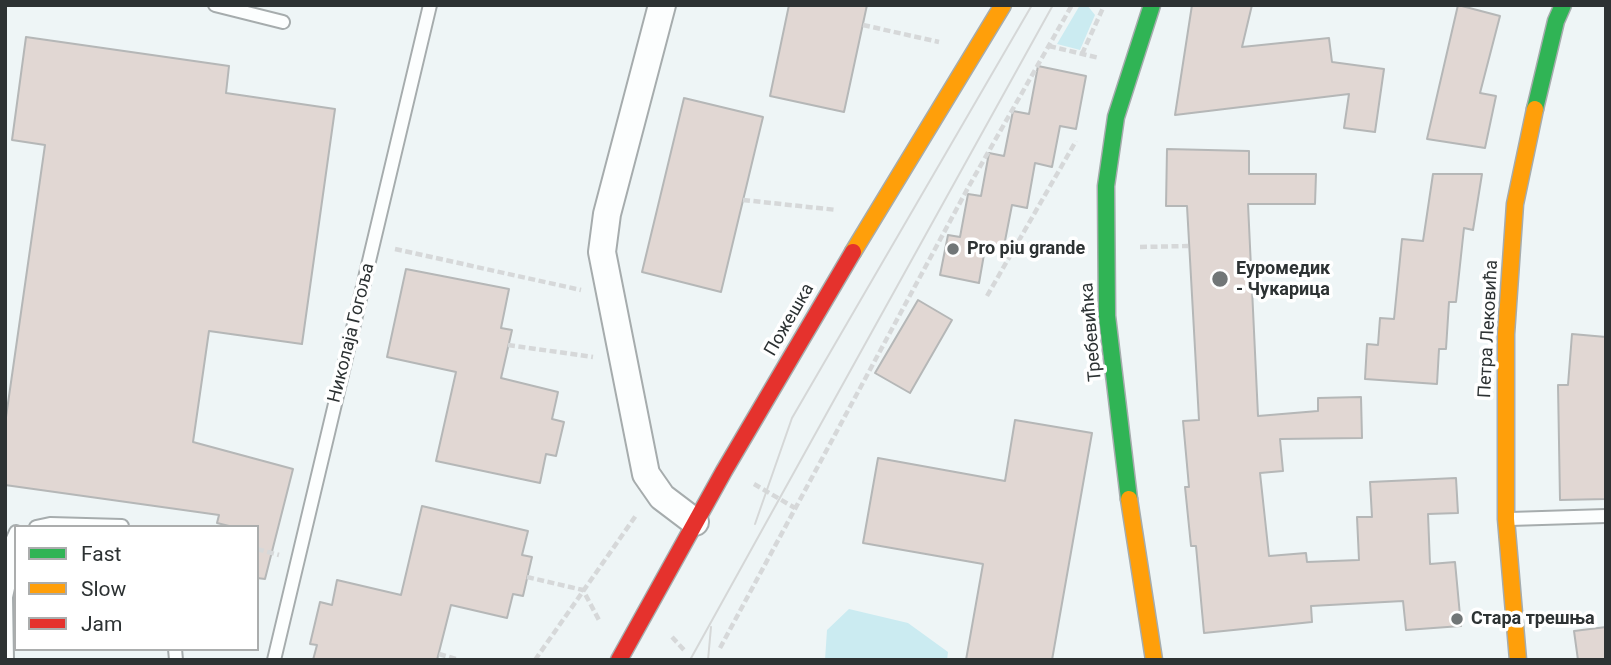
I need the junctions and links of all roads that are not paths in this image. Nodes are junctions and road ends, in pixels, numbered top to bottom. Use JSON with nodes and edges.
{"nodes":[{"id":1,"x":215,"y":5,"type":"edge"},
{"id":2,"x":430,"y":5,"type":"edge"},
{"id":3,"x":662,"y":5,"type":"edge"},
{"id":4,"x":1003,"y":5,"type":"edge"},
{"id":5,"x":1152,"y":5,"type":"edge"},
{"id":6,"x":1563,"y":5,"type":"edge"},
{"id":7,"x":283,"y":22,"type":"dead end"},
{"id":8,"x":1606,"y":516,"type":"edge"},
{"id":9,"x":1506,"y":519,"type":"junction"},
{"id":10,"x":695,"y":522,"type":"junction"},
{"id":11,"x":45,"y":525,"type":"edge"},
{"id":12,"x":86,"y":525,"type":"edge"},
{"id":13,"x":14,"y":536,"type":"edge"},
{"id":14,"x":13,"y":577,"type":"edge"},
{"id":15,"x":621,"y":659,"type":"edge"},
{"id":16,"x":8,"y":660,"type":"edge"},
{"id":17,"x":274,"y":660,"type":"edge"},
{"id":18,"x":1154,"y":660,"type":"edge"},
{"id":19,"x":1518,"y":660,"type":"edge"}],
"edges":[{"from":1,"to":7,"type":"lane"},
{"from":2,"to":17,"type":"lane","name":"Николаја Гогоља"},
{"from":3,"to":10,"type":"street"},
{"from":4,"to":10,"type":"street","name":"Пожешка"},
{"from":5,"to":18,"type":"street","name":"Требевићка"},
{"from":6,"to":9,"type":"street","name":"Петра Лековића"},
{"from":8,"to":9,"type":"lane"},
{"from":9,"to":19,"type":"street","name":"Петра Лековића"},
{"from":10,"to":15,"type":"street","name":"Пожешка"},
{"from":11,"to":12,"type":"lane"},
{"from":13,"to":14,"type":"lane"},
{"from":14,"to":16,"type":"lane"}]}
